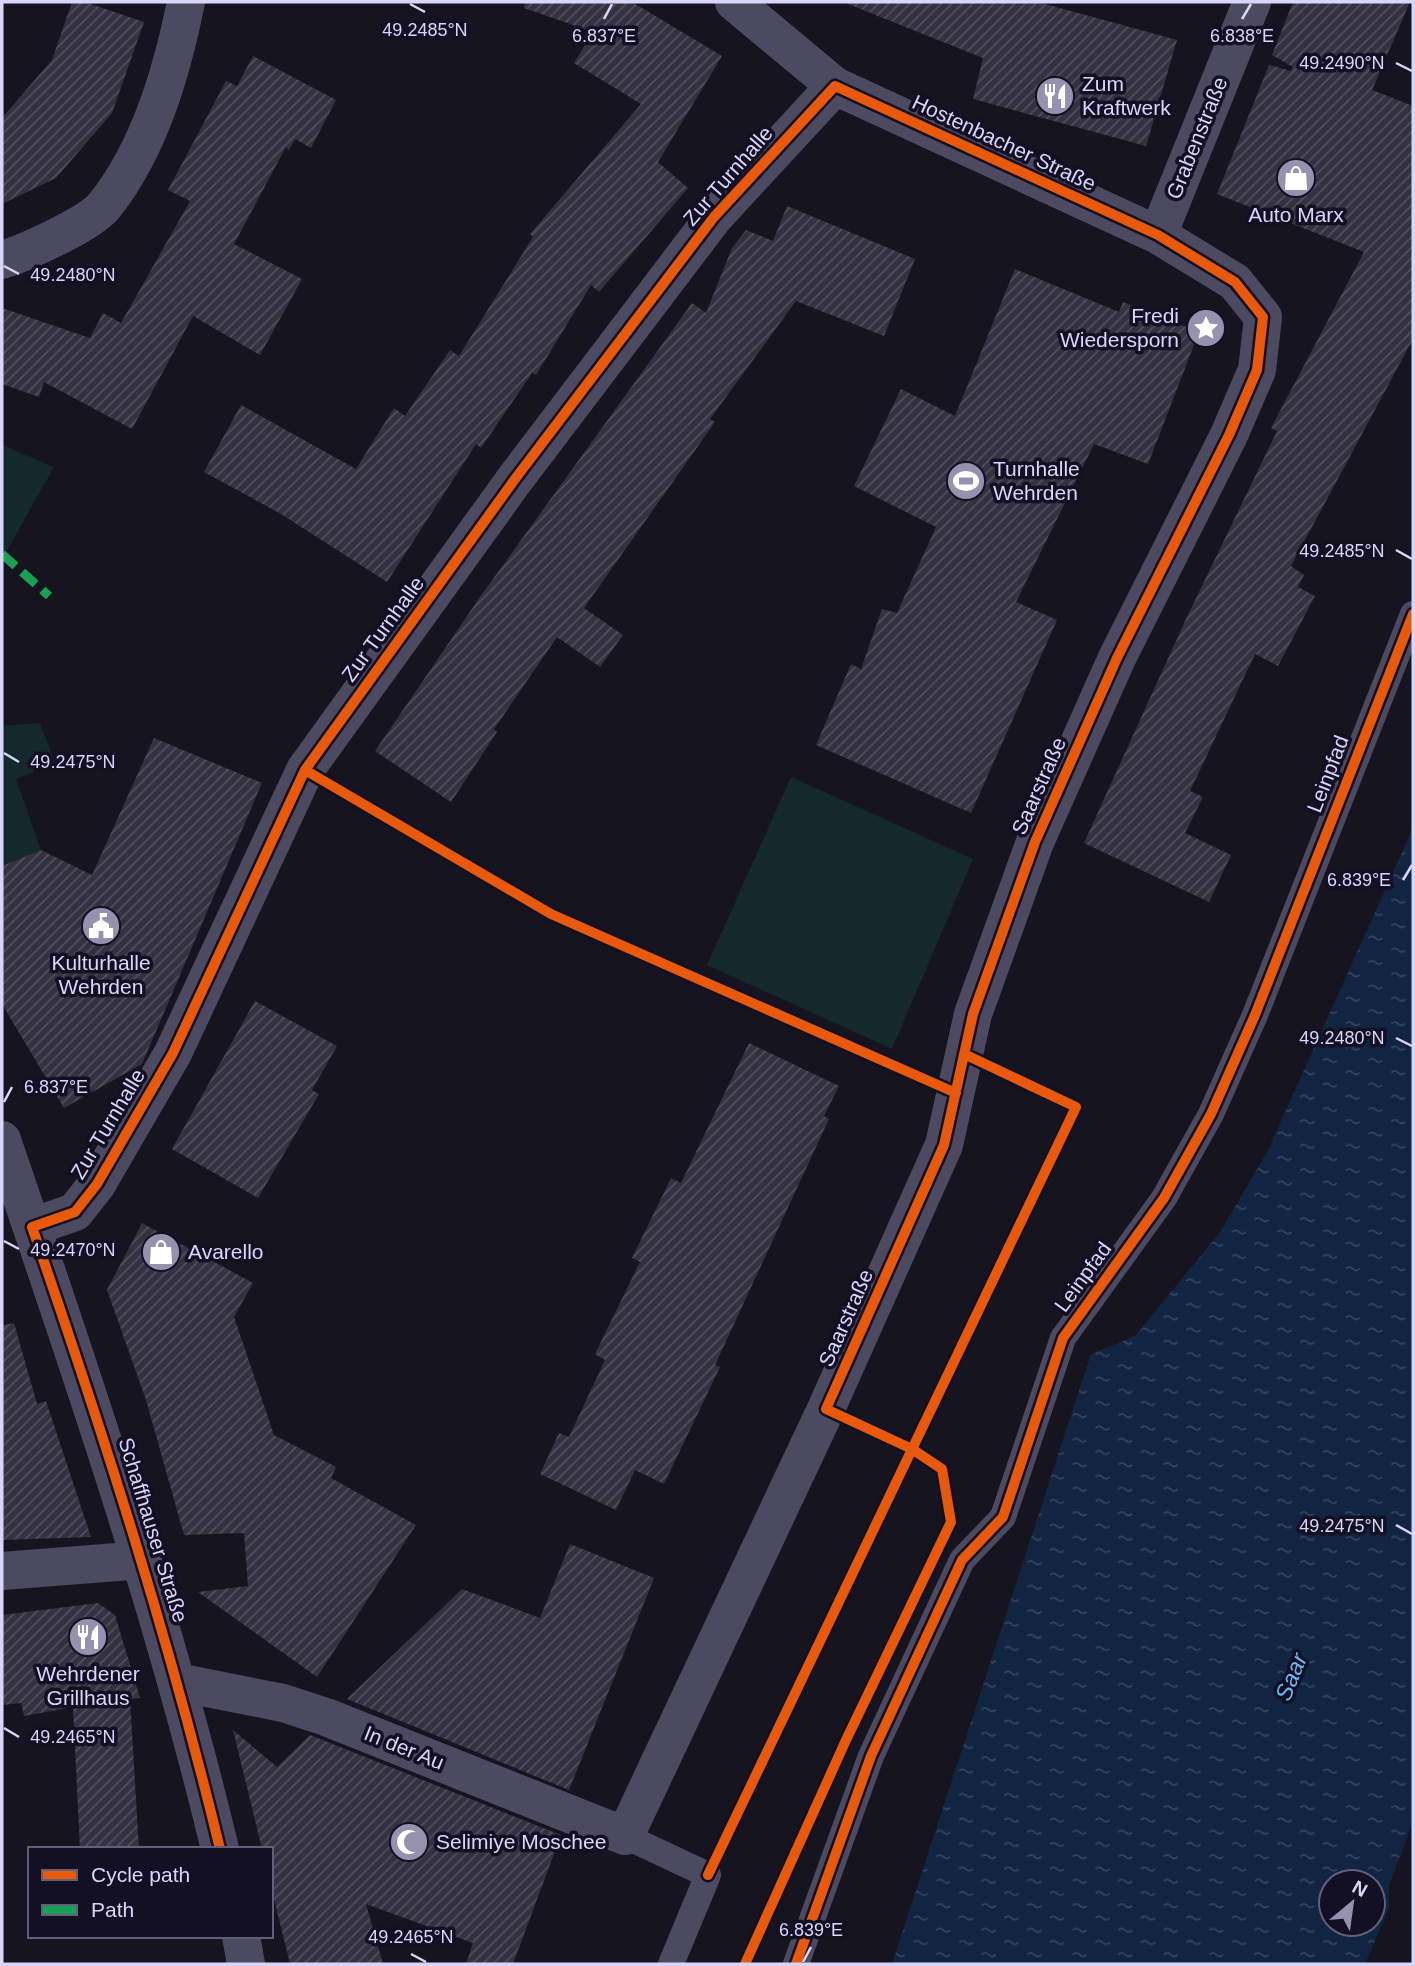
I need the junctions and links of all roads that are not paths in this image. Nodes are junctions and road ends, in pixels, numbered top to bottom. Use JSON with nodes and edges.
{"nodes":[{"id":1,"x":187,"y":2,"type":"edge"},
{"id":2,"x":734,"y":2,"type":"edge"},
{"id":3,"x":1252,"y":2,"type":"edge"},
{"id":4,"x":835,"y":86,"type":"junction"},
{"id":5,"x":1157,"y":235,"type":"junction"},
{"id":6,"x":2,"y":260,"type":"edge"},
{"id":7,"x":1413,"y":614,"type":"edge"},
{"id":8,"x":2,"y":1140,"type":"edge"},
{"id":9,"x":32,"y":1227,"type":"junction"},
{"id":10,"x":143,"y":1560,"type":"junction"},
{"id":11,"x":2,"y":1571,"type":"edge"},
{"id":12,"x":177,"y":1682,"type":"junction"},
{"id":13,"x":625,"y":1836,"type":"junction"},
{"id":14,"x":219,"y":1847,"type":"edge"},
{"id":15,"x":241,"y":1938,"type":"edge"},
{"id":16,"x":246,"y":1964,"type":"edge"},
{"id":17,"x":671,"y":1964,"type":"edge"},
{"id":18,"x":796,"y":1964,"type":"edge"}],
"edges":[{"from":1,"to":6,"type":"street"},
{"from":2,"to":4,"type":"street","name":"Hostenbacher Straße"},
{"from":3,"to":5,"type":"street","name":"Grabenstraße"},
{"from":4,"to":5,"type":"street","name":"Hostenbacher Straße"},
{"from":4,"to":9,"type":"street","name":"Zur Turnhalle"},
{"from":5,"to":13,"type":"street","name":"Saarstraße"},
{"from":7,"to":18,"type":"lane","name":"Leinpfad"},
{"from":8,"to":9,"type":"street","name":"Schaffhauser Straße"},
{"from":9,"to":10,"type":"street","name":"Schaffhauser Straße"},
{"from":10,"to":11,"type":"street"},
{"from":10,"to":12,"type":"street","name":"Schaffhauser Straße"},
{"from":12,"to":13,"type":"street","name":"In der Au"},
{"from":12,"to":14,"type":"street","name":"Schaffhauser Straße"},
{"from":13,"to":17,"type":"lane"},
{"from":15,"to":16,"type":"street"}]}
